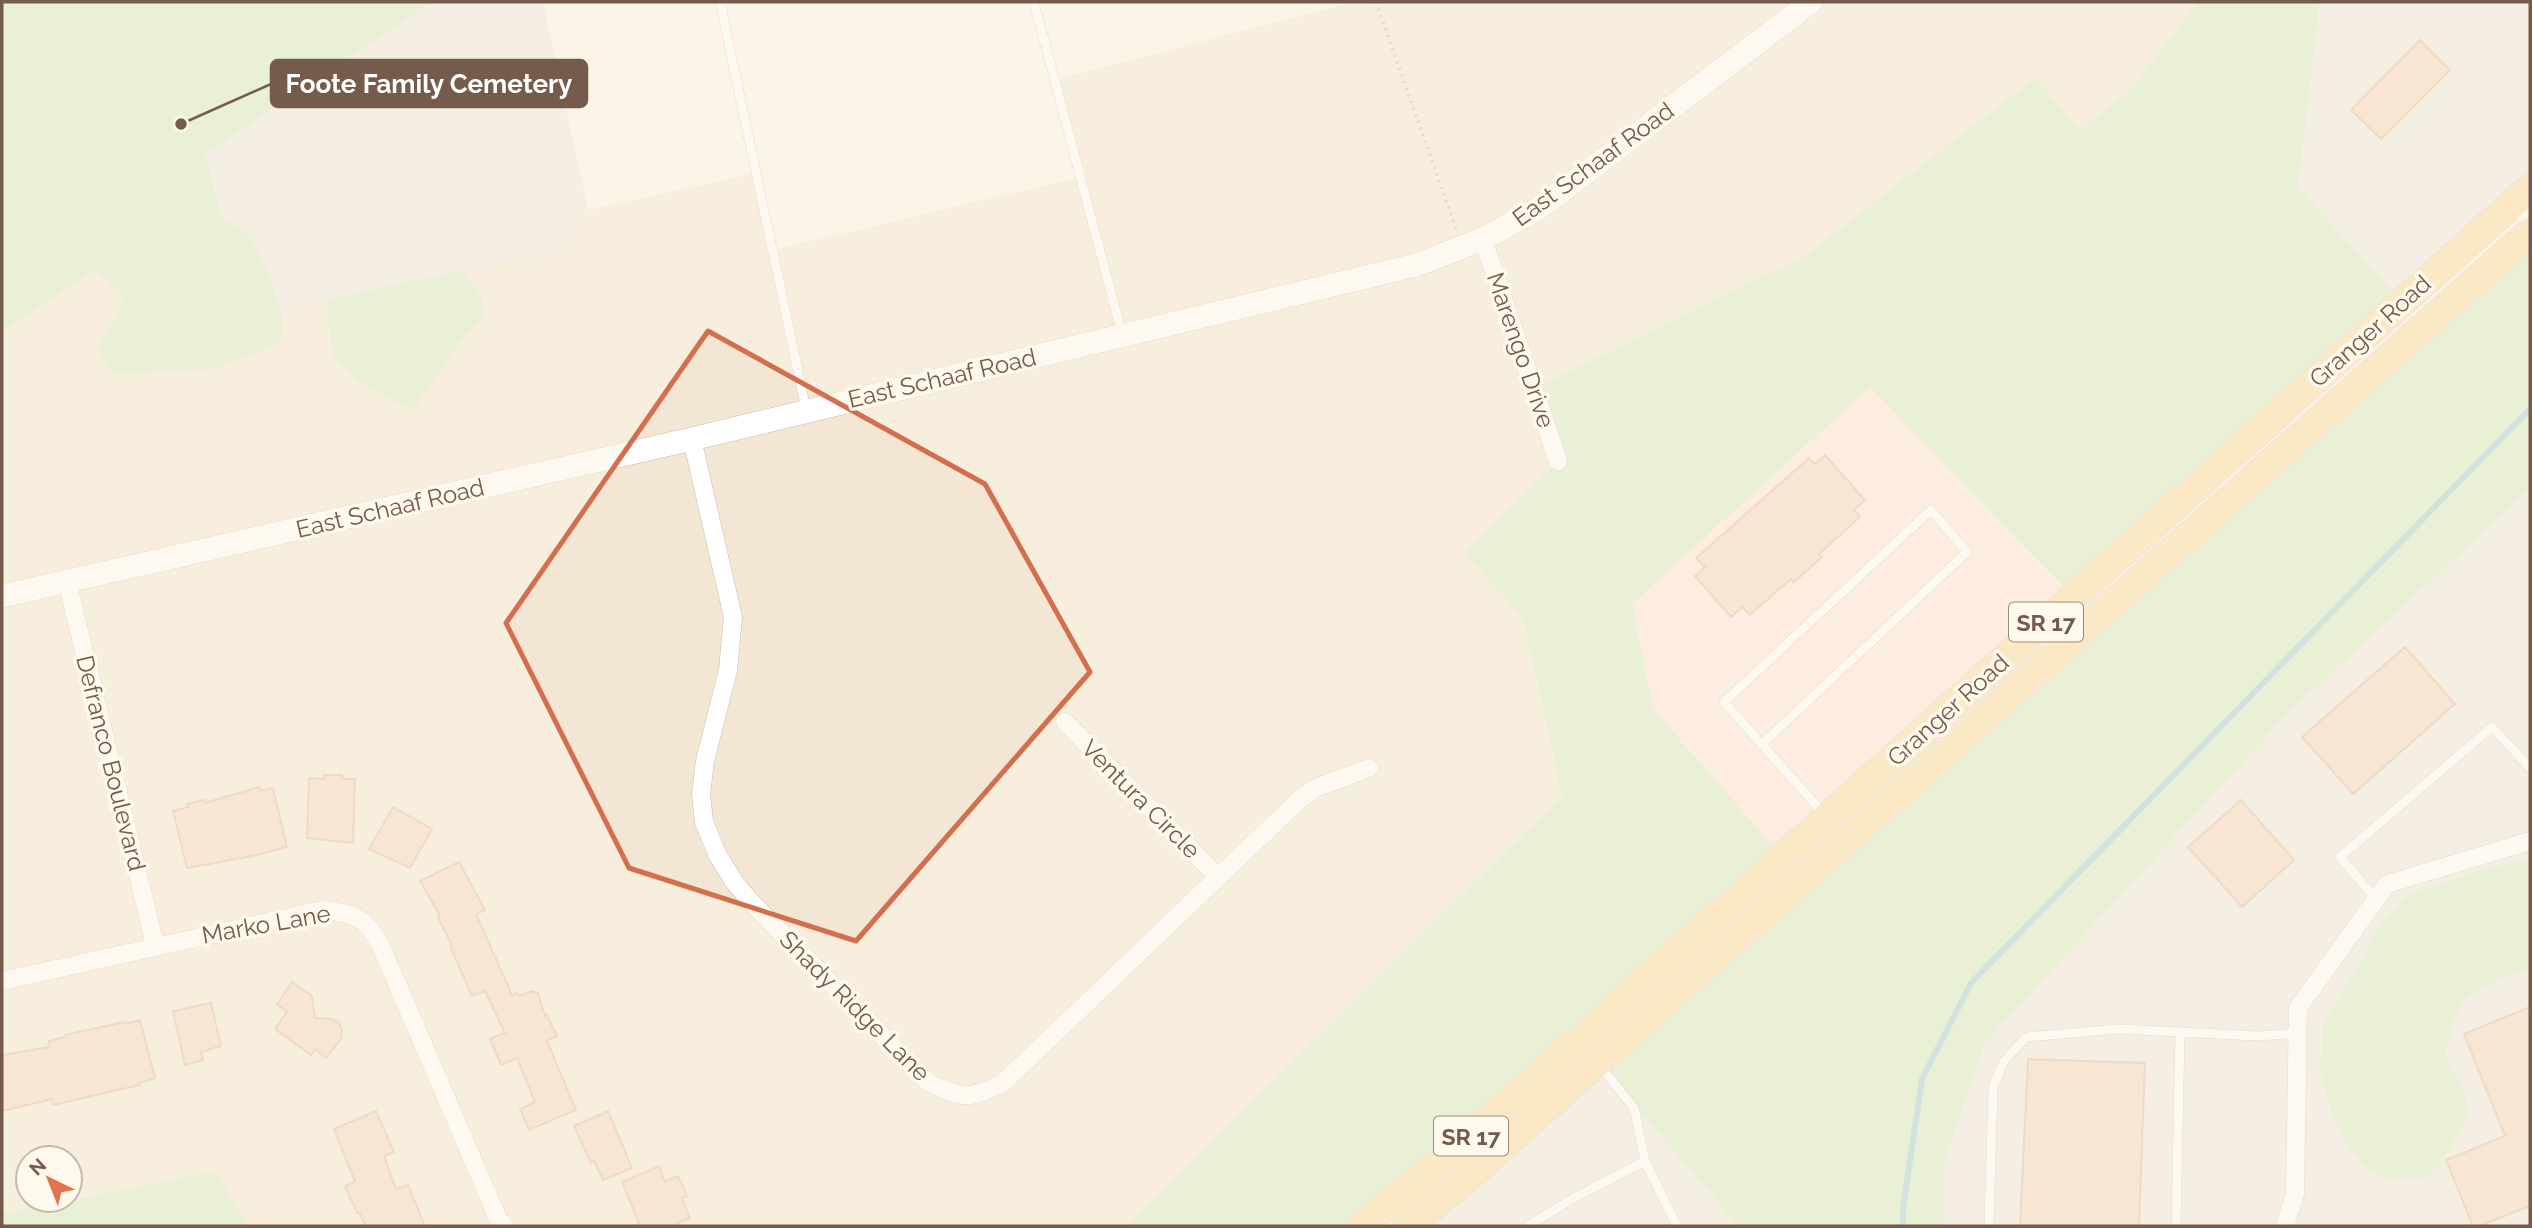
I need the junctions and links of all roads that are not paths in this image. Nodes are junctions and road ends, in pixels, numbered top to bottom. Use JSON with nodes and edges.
{"nodes":[{"id":1,"x":720,"y":2,"type":"edge"},
{"id":2,"x":1034,"y":2,"type":"edge"},
{"id":3,"x":1811,"y":2,"type":"edge"},
{"id":4,"x":2525,"y":203,"type":"edge"},
{"id":5,"x":2530,"y":232,"type":"edge"},
{"id":6,"x":1473,"y":243,"type":"junction"},
{"id":7,"x":1122,"y":335,"type":"junction"},
{"id":8,"x":807,"y":411,"type":"junction"},
{"id":9,"x":692,"y":439,"type":"junction"},
{"id":10,"x":1558,"y":461,"type":"dead end"},
{"id":11,"x":67,"y":581,"type":"junction"},
{"id":12,"x":2,"y":596,"type":"edge"},
{"id":13,"x":1065,"y":722,"type":"dead end"},
{"id":14,"x":1760,"y":744,"type":"junction"},
{"id":15,"x":1369,"y":768,"type":"dead end"},
{"id":16,"x":2530,"y":768,"type":"edge"},
{"id":17,"x":1828,"y":818,"type":"junction"},
{"id":18,"x":2530,"y":841,"type":"edge"},
{"id":19,"x":1217,"y":876,"type":"junction"},
{"id":20,"x":2376,"y":899,"type":"junction"},
{"id":21,"x":155,"y":945,"type":"junction"},
{"id":22,"x":2,"y":981,"type":"edge"},
{"id":23,"x":2179,"y":1032,"type":"junction"},
{"id":24,"x":2298,"y":1032,"type":"junction"},
{"id":25,"x":1577,"y":1042,"type":"junction"},
{"id":26,"x":1597,"y":1062,"type":"junction"},
{"id":27,"x":1645,"y":1161,"type":"junction"},
{"id":28,"x":505,"y":1226,"type":"edge"},
{"id":29,"x":1361,"y":1226,"type":"edge"},
{"id":30,"x":1407,"y":1226,"type":"edge"},
{"id":31,"x":1528,"y":1226,"type":"edge"},
{"id":32,"x":1676,"y":1226,"type":"edge"},
{"id":33,"x":1989,"y":1226,"type":"edge"},
{"id":34,"x":2176,"y":1226,"type":"edge"},
{"id":35,"x":2285,"y":1226,"type":"edge"}],
"edges":[{"from":1,"to":8,"type":"lane"},
{"from":2,"to":7,"type":"lane"},
{"from":3,"to":6,"type":"street","name":"East Schaaf Road"},
{"from":4,"to":17,"type":"main road","name":"Granger Road","number":"SR 17"},
{"from":5,"to":26,"type":"main road","name":"Granger Road","number":"SR 17"},
{"from":6,"to":7,"type":"street","name":"East Schaaf Road"},
{"from":6,"to":10,"type":"street","name":"Marengo Drive"},
{"from":7,"to":8,"type":"street","name":"East Schaaf Road"},
{"from":8,"to":9,"type":"street","name":"East Schaaf Road"},
{"from":9,"to":11,"type":"street","name":"East Schaaf Road"},
{"from":9,"to":19,"type":"street","name":"Shady Ridge Lane"},
{"from":11,"to":12,"type":"street","name":"East Schaaf Road"},
{"from":11,"to":21,"type":"street","name":"Defranco Boulevard"},
{"from":13,"to":19,"type":"street","name":"Ventura Circle"},
{"from":14,"to":14,"type":"lane"},
{"from":14,"to":17,"type":"lane"},
{"from":15,"to":19,"type":"street","name":"Shady Ridge Lane"},
{"from":16,"to":20,"type":"lane"},
{"from":17,"to":25,"type":"main road","name":"Granger Road","number":"SR 17"},
{"from":18,"to":20,"type":"street"},
{"from":20,"to":24,"type":"street"},
{"from":21,"to":22,"type":"street","name":"Marko Lane"},
{"from":21,"to":28,"type":"street","name":"Marko Lane"},
{"from":23,"to":24,"type":"lane"},
{"from":23,"to":33,"type":"lane"},
{"from":23,"to":34,"type":"lane"},
{"from":24,"to":35,"type":"street"},
{"from":25,"to":26,"type":"main road"},
{"from":25,"to":29,"type":"main road","name":"Granger Road","number":"SR 17"},
{"from":26,"to":27,"type":"lane"},
{"from":26,"to":30,"type":"main road","name":"Granger Road","number":"SR 17"},
{"from":27,"to":31,"type":"lane"},
{"from":27,"to":32,"type":"lane"}]}
